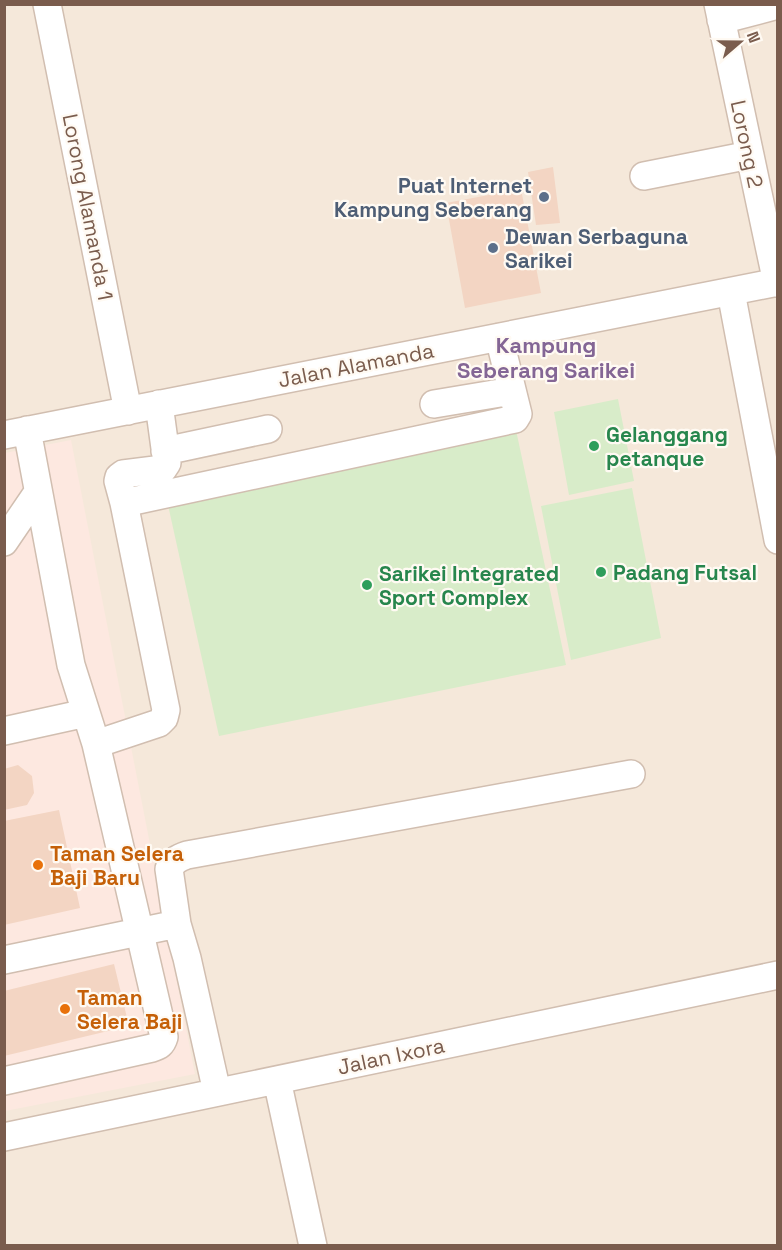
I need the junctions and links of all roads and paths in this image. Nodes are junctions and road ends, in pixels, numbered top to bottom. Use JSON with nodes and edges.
{"nodes":[{"id":1,"x":47,"y":4,"type":"edge"},
{"id":2,"x":777,"y":5,"type":"edge"},
{"id":3,"x":720,"y":12,"type":"edge"},
{"id":4,"x":750,"y":155,"type":"junction"},
{"id":5,"x":644,"y":176,"type":"dead end"},
{"id":6,"x":777,"y":283,"type":"edge"},
{"id":7,"x":731,"y":292,"type":"junction"},
{"id":8,"x":499,"y":337,"type":"junction"},
{"id":9,"x":512,"y":391,"type":"junction"},
{"id":10,"x":159,"y":404,"type":"junction"},
{"id":11,"x":434,"y":404,"type":"dead end"},
{"id":12,"x":128,"y":411,"type":"junction"},
{"id":13,"x":268,"y":429,"type":"dead end"},
{"id":14,"x":16,"y":433,"type":"edge"},
{"id":15,"x":165,"y":451,"type":"junction"},
{"id":16,"x":38,"y":492,"type":"junction"},
{"id":17,"x":124,"y":503,"type":"junction"},
{"id":18,"x":777,"y":540,"type":"edge"},
{"id":19,"x":4,"y":542,"type":"edge"},
{"id":20,"x":86,"y":713,"type":"junction"},
{"id":21,"x":4,"y":731,"type":"edge"},
{"id":22,"x":96,"y":744,"type":"junction"},
{"id":23,"x":631,"y":774,"type":"dead end"},
{"id":24,"x":177,"y":924,"type":"junction"},
{"id":25,"x":138,"y":932,"type":"junction"},
{"id":26,"x":4,"y":960,"type":"edge"},
{"id":27,"x":777,"y":975,"type":"edge"},
{"id":28,"x":276,"y":1080,"type":"junction"},
{"id":29,"x":4,"y":1081,"type":"edge"},
{"id":30,"x":217,"y":1092,"type":"junction"},
{"id":31,"x":4,"y":1137,"type":"edge"},
{"id":32,"x":313,"y":1245,"type":"edge"}],
"edges":[{"from":1,"to":12,"type":"street","name":"Lorong Alamanda 1"},
{"from":2,"to":3,"type":"street"},
{"from":3,"to":4,"type":"street","name":"Lorong 2"},
{"from":4,"to":5,"type":"street"},
{"from":4,"to":6,"type":"street","name":"Lorong 2"},
{"from":6,"to":7,"type":"street","name":"Jalan Alamanda"},
{"from":7,"to":8,"type":"street","name":"Jalan Alamanda"},
{"from":7,"to":18,"type":"street"},
{"from":8,"to":9,"type":"street"},
{"from":8,"to":10,"type":"street","name":"Jalan Alamanda"},
{"from":9,"to":11,"type":"street"},
{"from":9,"to":17,"type":"street"},
{"from":10,"to":12,"type":"street","name":"Jalan Alamanda"},
{"from":10,"to":15,"type":"street"},
{"from":12,"to":14,"type":"street","name":"Jalan Alamanda"},
{"from":13,"to":15,"type":"street"},
{"from":14,"to":16,"type":"street"},
{"from":15,"to":17,"type":"street"},
{"from":16,"to":19,"type":"street"},
{"from":16,"to":20,"type":"street"},
{"from":17,"to":22,"type":"street"},
{"from":20,"to":21,"type":"street"},
{"from":20,"to":22,"type":"street"},
{"from":22,"to":25,"type":"street"},
{"from":23,"to":24,"type":"street"},
{"from":24,"to":25,"type":"street"},
{"from":24,"to":30,"type":"street"},
{"from":25,"to":26,"type":"street"},
{"from":25,"to":29,"type":"street"},
{"from":27,"to":28,"type":"street","name":"Jalan Ixora"},
{"from":28,"to":30,"type":"street","name":"Jalan Ixora"},
{"from":28,"to":32,"type":"street"},
{"from":30,"to":31,"type":"street","name":"Jalan Ixora"}]}
